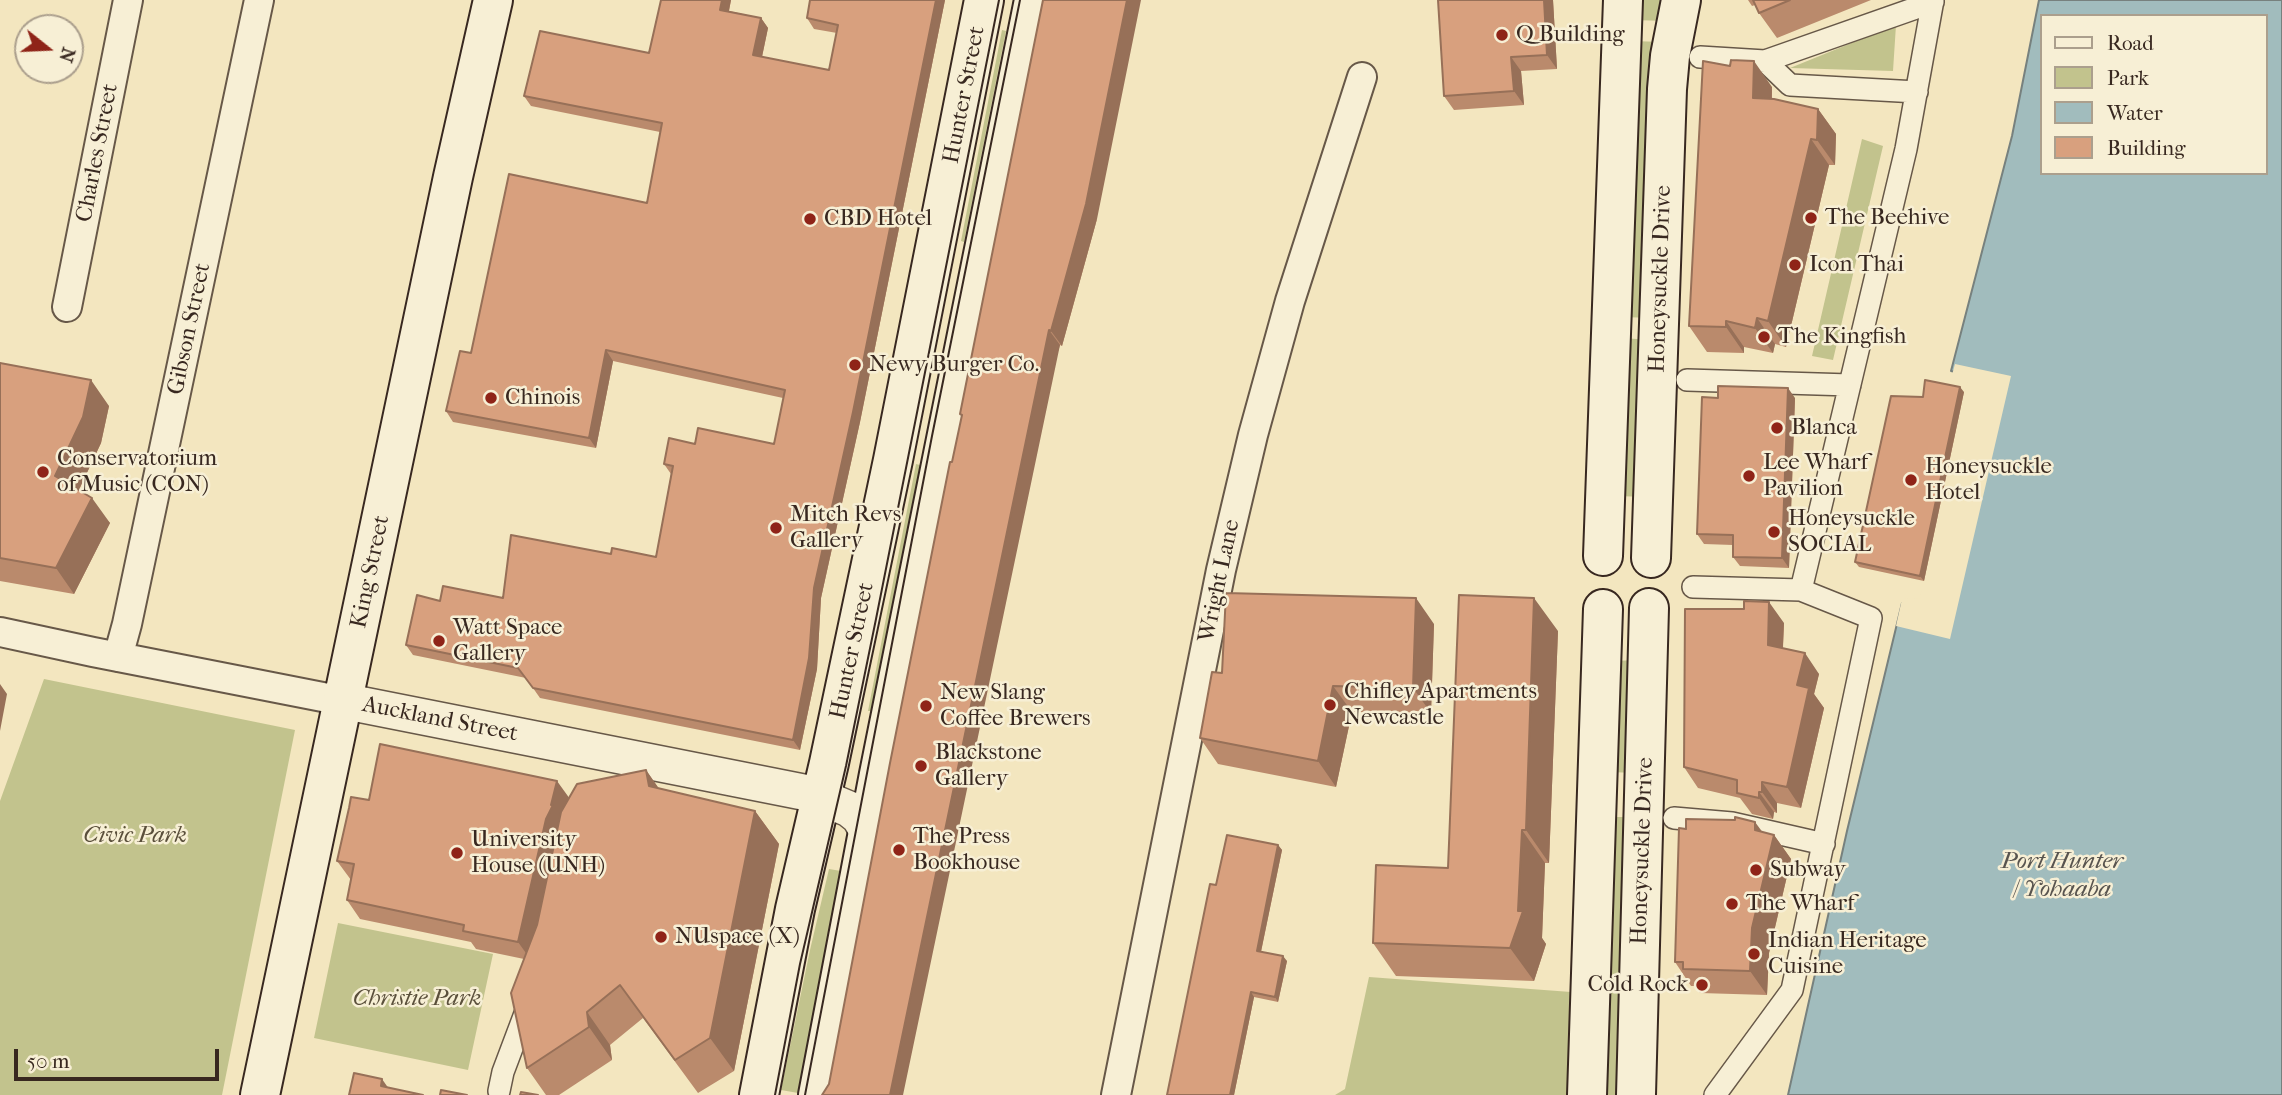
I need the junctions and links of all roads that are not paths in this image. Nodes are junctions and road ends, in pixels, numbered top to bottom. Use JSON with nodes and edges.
{"nodes":[{"id":1,"x":128,"y":0,"type":"edge"},
{"id":2,"x":259,"y":0,"type":"edge"},
{"id":3,"x":493,"y":0,"type":"edge"},
{"id":4,"x":500,"y":0,"type":"edge"},
{"id":5,"x":984,"y":0,"type":"edge"},
{"id":6,"x":1034,"y":0,"type":"edge"},
{"id":7,"x":1623,"y":0,"type":"edge"},
{"id":8,"x":1681,"y":0,"type":"edge"},
{"id":9,"x":1933,"y":1,"type":"edge"},
{"id":10,"x":482,"y":49,"type":"junction"},
{"id":11,"x":1700,"y":57,"type":"dead end"},
{"id":12,"x":1765,"y":61,"type":"junction"},
{"id":13,"x":1363,"y":77,"type":"dead end"},
{"id":14,"x":1917,"y":92,"type":"junction"},
{"id":15,"x":67,"y":307,"type":"dead end"},
{"id":16,"x":1687,"y":380,"type":"dead end"},
{"id":17,"x":1850,"y":385,"type":"junction"},
{"id":18,"x":1604,"y":556,"type":"junction"},
{"id":19,"x":1651,"y":558,"type":"junction"},
{"id":20,"x":1693,"y":587,"type":"dead end"},
{"id":21,"x":1801,"y":590,"type":"junction"},
{"id":22,"x":1649,"y":608,"type":"junction"},
{"id":23,"x":1603,"y":609,"type":"junction"},
{"id":24,"x":0,"y":632,"type":"edge"},
{"id":25,"x":118,"y":657,"type":"junction"},
{"id":26,"x":343,"y":701,"type":"junction"},
{"id":27,"x":822,"y":796,"type":"junction"},
{"id":28,"x":1674,"y":818,"type":"dead end"},
{"id":29,"x":868,"y":832,"type":"junction"},
{"id":30,"x":1824,"y":844,"type":"junction"},
{"id":31,"x":536,"y":985,"type":"edge"},
{"id":32,"x":499,"y":1091,"type":"dead end"},
{"id":33,"x":260,"y":1095,"type":"edge"},
{"id":34,"x":759,"y":1095,"type":"edge"},
{"id":35,"x":818,"y":1095,"type":"edge"},
{"id":36,"x":1116,"y":1095,"type":"edge"},
{"id":37,"x":1587,"y":1095,"type":"edge"},
{"id":38,"x":1636,"y":1095,"type":"edge"},
{"id":39,"x":1715,"y":1095,"type":"edge"}],
"edges":[{"from":1,"to":15,"type":"street","name":"Charles Street"},
{"from":2,"to":25,"type":"street","name":"Gibson Street"},
{"from":3,"to":10,"type":"main road","name":"King Street"},
{"from":4,"to":10,"type":"main road","name":"King Street"},
{"from":5,"to":27,"type":"main road","name":"Hunter Street"},
{"from":6,"to":29,"type":"main road"},
{"from":7,"to":18,"type":"main road"},
{"from":8,"to":19,"type":"main road","name":"Honeysuckle Drive"},
{"from":9,"to":12,"type":"street"},
{"from":9,"to":14,"type":"street"},
{"from":10,"to":26,"type":"main road","name":"King Street"},
{"from":11,"to":12,"type":"street"},
{"from":12,"to":14,"type":"street"},
{"from":13,"to":36,"type":"street","name":"Wright Lane"},
{"from":14,"to":17,"type":"street"},
{"from":16,"to":17,"type":"street"},
{"from":17,"to":21,"type":"street"},
{"from":18,"to":19,"type":"main road"},
{"from":18,"to":23,"type":"main road"},
{"from":19,"to":22,"type":"main road"},
{"from":20,"to":21,"type":"street"},
{"from":21,"to":30,"type":"street"},
{"from":22,"to":23,"type":"main road"},
{"from":22,"to":38,"type":"main road","name":"Honeysuckle Drive"},
{"from":23,"to":37,"type":"main road","name":"Honeysuckle Drive"},
{"from":24,"to":25,"type":"street","name":"Auckland Street"},
{"from":25,"to":26,"type":"street","name":"Auckland Street"},
{"from":26,"to":27,"type":"street","name":"Auckland Street"},
{"from":26,"to":33,"type":"main road","name":"King Street"},
{"from":27,"to":29,"type":"street","name":"Auckland Street"},
{"from":27,"to":34,"type":"main road","name":"Hunter Street"},
{"from":28,"to":30,"type":"street"},
{"from":29,"to":35,"type":"main road"},
{"from":30,"to":39,"type":"street"},
{"from":31,"to":32,"type":"street"}]}
